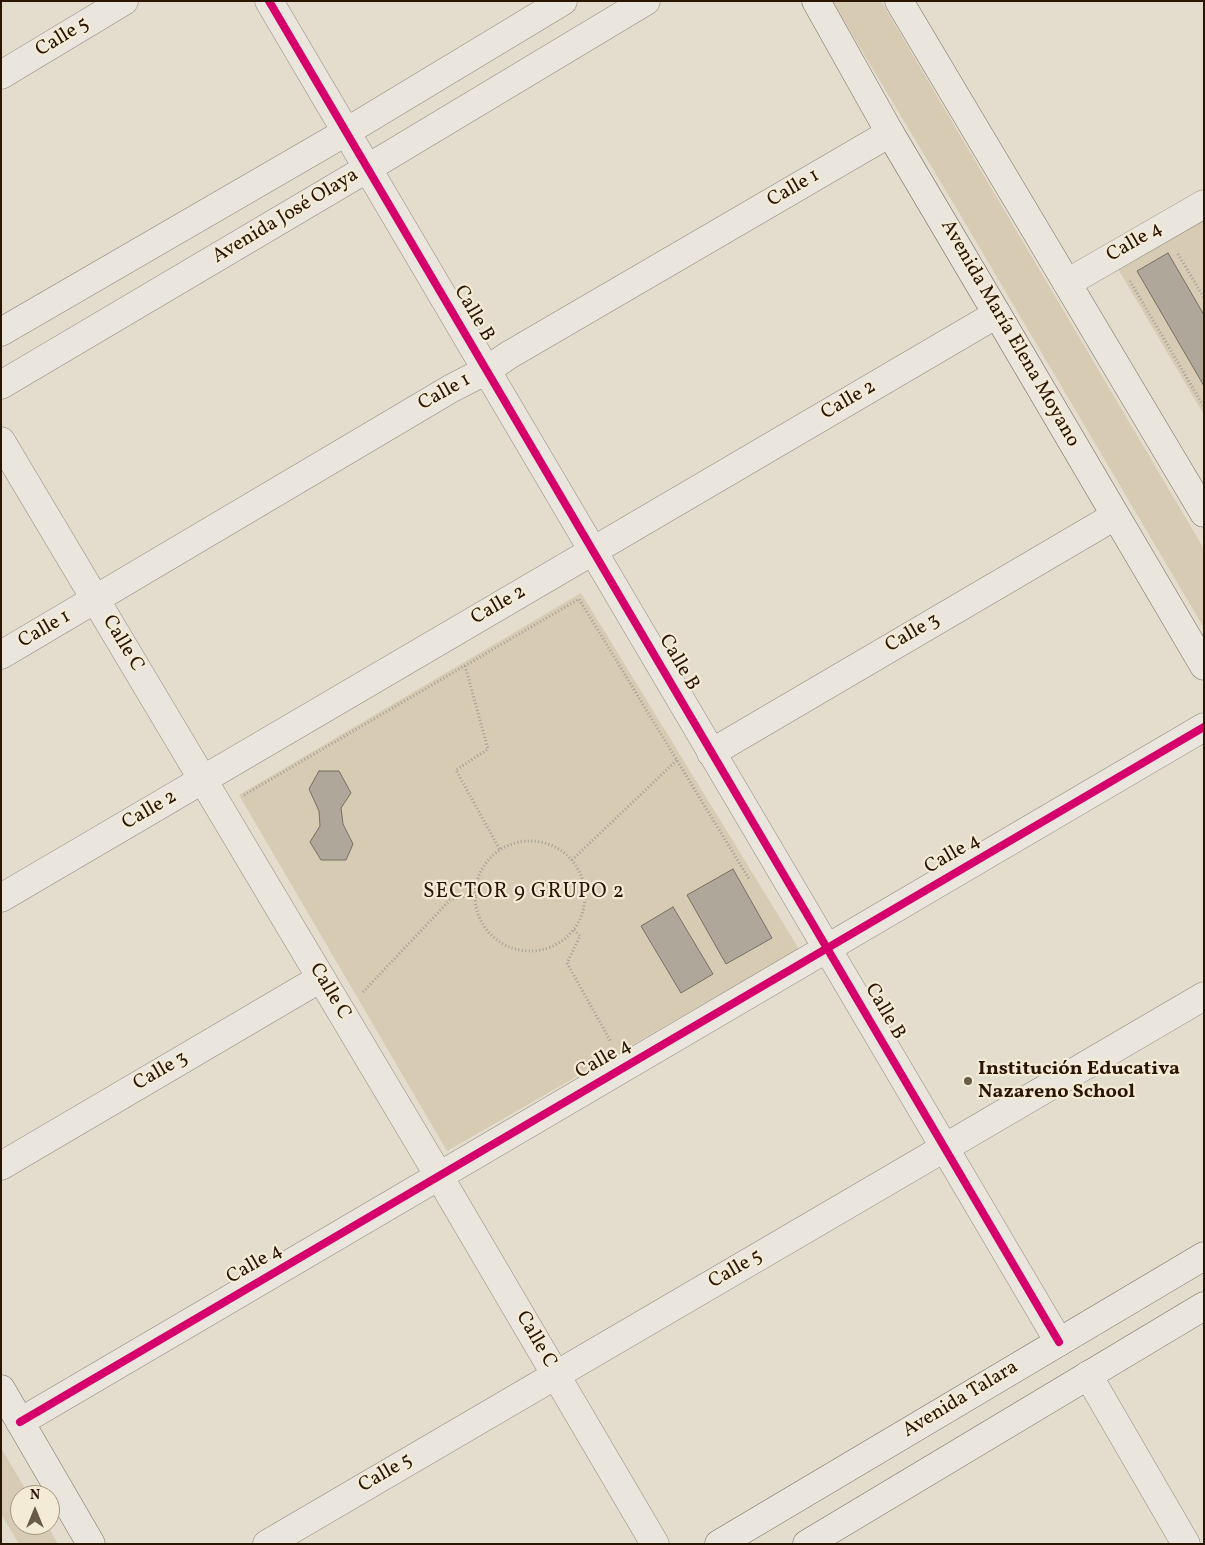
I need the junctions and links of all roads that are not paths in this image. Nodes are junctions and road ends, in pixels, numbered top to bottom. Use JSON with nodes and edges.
{"nodes":[{"id":1,"x":124,"y":1,"type":"edge"},
{"id":2,"x":269,"y":1,"type":"edge"},
{"id":3,"x":563,"y":1,"type":"edge"},
{"id":4,"x":646,"y":1,"type":"edge"},
{"id":5,"x":816,"y":1,"type":"edge"},
{"id":6,"x":899,"y":1,"type":"edge"},
{"id":7,"x":1,"y":74,"type":"edge"},
{"id":8,"x":346,"y":132,"type":"junction"},
{"id":9,"x":890,"y":133,"type":"junction"},
{"id":10,"x":368,"y":168,"type":"junction"},
{"id":11,"x":1204,"y":204,"type":"edge"},
{"id":12,"x":1066,"y":283,"type":"junction"},
{"id":13,"x":997,"y":314,"type":"junction"},
{"id":14,"x":1,"y":332,"type":"edge"},
{"id":15,"x":486,"y":370,"type":"junction"},
{"id":16,"x":1,"y":385,"type":"edge"},
{"id":17,"x":1,"y":441,"type":"edge"},
{"id":18,"x":1204,"y":513,"type":"edge"},
{"id":19,"x":1115,"y":516,"type":"junction"},
{"id":20,"x":593,"y":551,"type":"junction"},
{"id":21,"x":96,"y":600,"type":"junction"},
{"id":22,"x":1,"y":656,"type":"edge"},
{"id":23,"x":1204,"y":666,"type":"edge"},
{"id":24,"x":1204,"y":727,"type":"edge"},
{"id":25,"x":711,"y":753,"type":"junction"},
{"id":26,"x":203,"y":780,"type":"junction"},
{"id":27,"x":1,"y":898,"type":"edge"},
{"id":28,"x":827,"y":948,"type":"junction"},
{"id":29,"x":321,"y":978,"type":"junction"},
{"id":30,"x":1204,"y":996,"type":"edge"},
{"id":31,"x":944,"y":1147,"type":"junction"},
{"id":32,"x":1,"y":1166,"type":"edge"},
{"id":33,"x":439,"y":1176,"type":"junction"},
{"id":34,"x":1204,"y":1256,"type":"edge"},
{"id":35,"x":1204,"y":1306,"type":"edge"},
{"id":36,"x":1059,"y":1342,"type":"junction"},
{"id":37,"x":556,"y":1375,"type":"junction"},
{"id":38,"x":1088,"y":1376,"type":"junction"},
{"id":39,"x":1,"y":1389,"type":"edge"},
{"id":40,"x":20,"y":1422,"type":"junction"},
{"id":41,"x":91,"y":1544,"type":"edge"},
{"id":42,"x":268,"y":1544,"type":"edge"},
{"id":43,"x":655,"y":1544,"type":"edge"},
{"id":44,"x":719,"y":1544,"type":"edge"},
{"id":45,"x":806,"y":1544,"type":"edge"},
{"id":46,"x":1186,"y":1544,"type":"edge"}],
"edges":[{"from":1,"to":7,"type":"street","name":"Calle 5"},
{"from":2,"to":8,"type":"street","name":"Calle B"},
{"from":3,"to":8,"type":"street"},
{"from":4,"to":10,"type":"street","name":"Avenida José Olaya"},
{"from":5,"to":9,"type":"street","name":"Avenida María Elena Moyano"},
{"from":6,"to":12,"type":"street"},
{"from":8,"to":10,"type":"street","name":"Calle B"},
{"from":8,"to":14,"type":"street"},
{"from":9,"to":13,"type":"street","name":"Avenida María Elena Moyano"},
{"from":9,"to":15,"type":"street","name":"Calle 1"},
{"from":10,"to":15,"type":"street","name":"Calle B"},
{"from":10,"to":16,"type":"street","name":"Avenida José Olaya"},
{"from":11,"to":12,"type":"street","name":"Calle 4"},
{"from":12,"to":18,"type":"street"},
{"from":13,"to":19,"type":"street","name":"Avenida María Elena Moyano"},
{"from":13,"to":20,"type":"street","name":"Calle 2"},
{"from":15,"to":20,"type":"street","name":"Calle B"},
{"from":15,"to":21,"type":"street","name":"Calle 1"},
{"from":17,"to":21,"type":"street","name":"Calle C"},
{"from":19,"to":23,"type":"street","name":"Avenida María Elena Moyano"},
{"from":19,"to":25,"type":"street","name":"Calle 3"},
{"from":20,"to":25,"type":"street","name":"Calle B"},
{"from":20,"to":26,"type":"street","name":"Calle 2"},
{"from":21,"to":22,"type":"street","name":"Calle 1"},
{"from":21,"to":26,"type":"street","name":"Calle C"},
{"from":24,"to":28,"type":"street","name":"Calle 4"},
{"from":25,"to":28,"type":"street","name":"Calle B"},
{"from":26,"to":27,"type":"street","name":"Calle 2"},
{"from":26,"to":29,"type":"street","name":"Calle C"},
{"from":28,"to":31,"type":"street","name":"Calle B"},
{"from":28,"to":33,"type":"street","name":"Calle 4"},
{"from":29,"to":32,"type":"street","name":"Calle 3"},
{"from":29,"to":33,"type":"street","name":"Calle C"},
{"from":30,"to":31,"type":"street","name":"Calle 5"},
{"from":31,"to":36,"type":"street","name":"Calle B"},
{"from":31,"to":37,"type":"street","name":"Calle 5"},
{"from":33,"to":37,"type":"street","name":"Calle C"},
{"from":33,"to":40,"type":"street","name":"Calle 4"},
{"from":34,"to":36,"type":"street","name":"Avenida Talara"},
{"from":35,"to":38,"type":"street"},
{"from":36,"to":44,"type":"street","name":"Avenida Talara"},
{"from":37,"to":42,"type":"street","name":"Calle 5"},
{"from":37,"to":43,"type":"street","name":"Calle C"},
{"from":38,"to":45,"type":"street"},
{"from":38,"to":46,"type":"street"},
{"from":39,"to":40,"type":"street"},
{"from":40,"to":41,"type":"street"}]}
